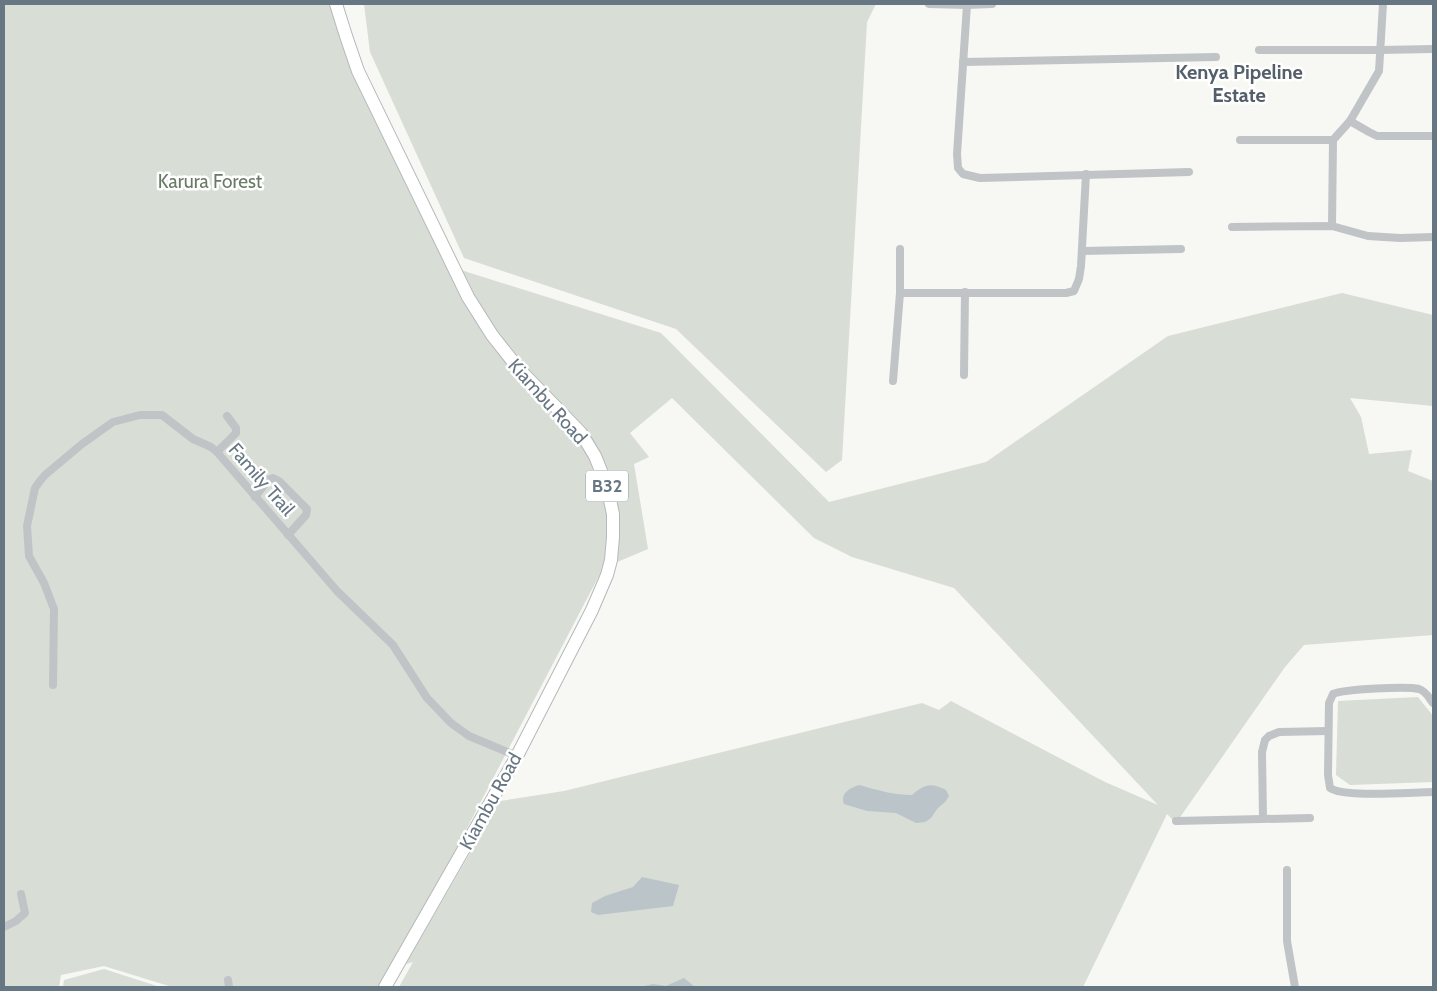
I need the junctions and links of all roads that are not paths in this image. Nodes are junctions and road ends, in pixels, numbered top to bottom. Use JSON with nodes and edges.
{"nodes":[{"id":1,"x":336,"y":4,"type":"edge"},
{"id":2,"x":929,"y":4,"type":"edge"},
{"id":3,"x":992,"y":4,"type":"edge"},
{"id":4,"x":1383,"y":4,"type":"edge"},
{"id":5,"x":967,"y":5,"type":"edge"},
{"id":6,"x":1433,"y":49,"type":"edge"},
{"id":7,"x":1259,"y":50,"type":"dead end"},
{"id":8,"x":1380,"y":50,"type":"junction"},
{"id":9,"x":1216,"y":57,"type":"dead end"},
{"id":10,"x":962,"y":62,"type":"junction"},
{"id":11,"x":1350,"y":121,"type":"junction"},
{"id":12,"x":1433,"y":136,"type":"edge"},
{"id":13,"x":1240,"y":140,"type":"dead end"},
{"id":14,"x":1333,"y":140,"type":"junction"},
{"id":15,"x":1189,"y":172,"type":"dead end"},
{"id":16,"x":1086,"y":174,"type":"junction"},
{"id":17,"x":1332,"y":226,"type":"junction"},
{"id":18,"x":1232,"y":228,"type":"dead end"},
{"id":19,"x":1433,"y":237,"type":"edge"},
{"id":20,"x":900,"y":248,"type":"dead end"},
{"id":21,"x":1181,"y":249,"type":"dead end"},
{"id":22,"x":1082,"y":251,"type":"junction"},
{"id":23,"x":965,"y":292,"type":"junction"},
{"id":24,"x":900,"y":293,"type":"junction"},
{"id":25,"x":964,"y":375,"type":"dead end"},
{"id":26,"x":893,"y":381,"type":"dead end"},
{"id":27,"x":227,"y":416,"type":"dead end"},
{"id":28,"x":217,"y":452,"type":"junction"},
{"id":29,"x":255,"y":497,"type":"junction"},
{"id":30,"x":288,"y":535,"type":"junction"},
{"id":31,"x":53,"y":685,"type":"dead end"},
{"id":32,"x":1433,"y":703,"type":"edge"},
{"id":33,"x":1328,"y":731,"type":"junction"},
{"id":34,"x":516,"y":756,"type":"junction"},
{"id":35,"x":1433,"y":792,"type":"edge"},
{"id":36,"x":1263,"y":818,"type":"junction"},
{"id":37,"x":1310,"y":818,"type":"dead end"},
{"id":38,"x":1176,"y":821,"type":"dead end"},
{"id":39,"x":1287,"y":870,"type":"dead end"},
{"id":40,"x":21,"y":894,"type":"dead end"},
{"id":41,"x":4,"y":927,"type":"edge"},
{"id":42,"x":385,"y":987,"type":"edge"},
{"id":43,"x":1295,"y":987,"type":"edge"}],
"edges":[{"from":1,"to":34,"type":"highway","name":"Kiambu Road","number":"B32"},
{"from":2,"to":5,"type":"street"},
{"from":3,"to":5,"type":"street"},
{"from":4,"to":8,"type":"street"},
{"from":5,"to":10,"type":"street"},
{"from":6,"to":8,"type":"street"},
{"from":7,"to":8,"type":"street"},
{"from":8,"to":11,"type":"street"},
{"from":9,"to":10,"type":"street"},
{"from":10,"to":16,"type":"street"},
{"from":11,"to":12,"type":"street"},
{"from":11,"to":14,"type":"street"},
{"from":13,"to":14,"type":"street"},
{"from":14,"to":17,"type":"street"},
{"from":15,"to":16,"type":"street"},
{"from":16,"to":22,"type":"street"},
{"from":17,"to":18,"type":"street"},
{"from":17,"to":19,"type":"street"},
{"from":20,"to":24,"type":"street"},
{"from":21,"to":22,"type":"street"},
{"from":22,"to":23,"type":"street"},
{"from":23,"to":24,"type":"street"},
{"from":23,"to":25,"type":"street"},
{"from":24,"to":26,"type":"street"},
{"from":27,"to":28,"type":"street"},
{"from":28,"to":29,"type":"street","name":"Family Trail"},
{"from":28,"to":31,"type":"street","name":"Family Trail"},
{"from":29,"to":30,"type":"street","name":"Family Trail"},
{"from":29,"to":30,"type":"street"},
{"from":30,"to":34,"type":"street","name":"Family Trail"},
{"from":32,"to":33,"type":"street"},
{"from":33,"to":35,"type":"street"},
{"from":33,"to":36,"type":"street"},
{"from":34,"to":42,"type":"highway","name":"Kiambu Road","number":"B32"},
{"from":36,"to":37,"type":"street"},
{"from":36,"to":38,"type":"street"},
{"from":39,"to":43,"type":"street"},
{"from":40,"to":41,"type":"street"}]}
